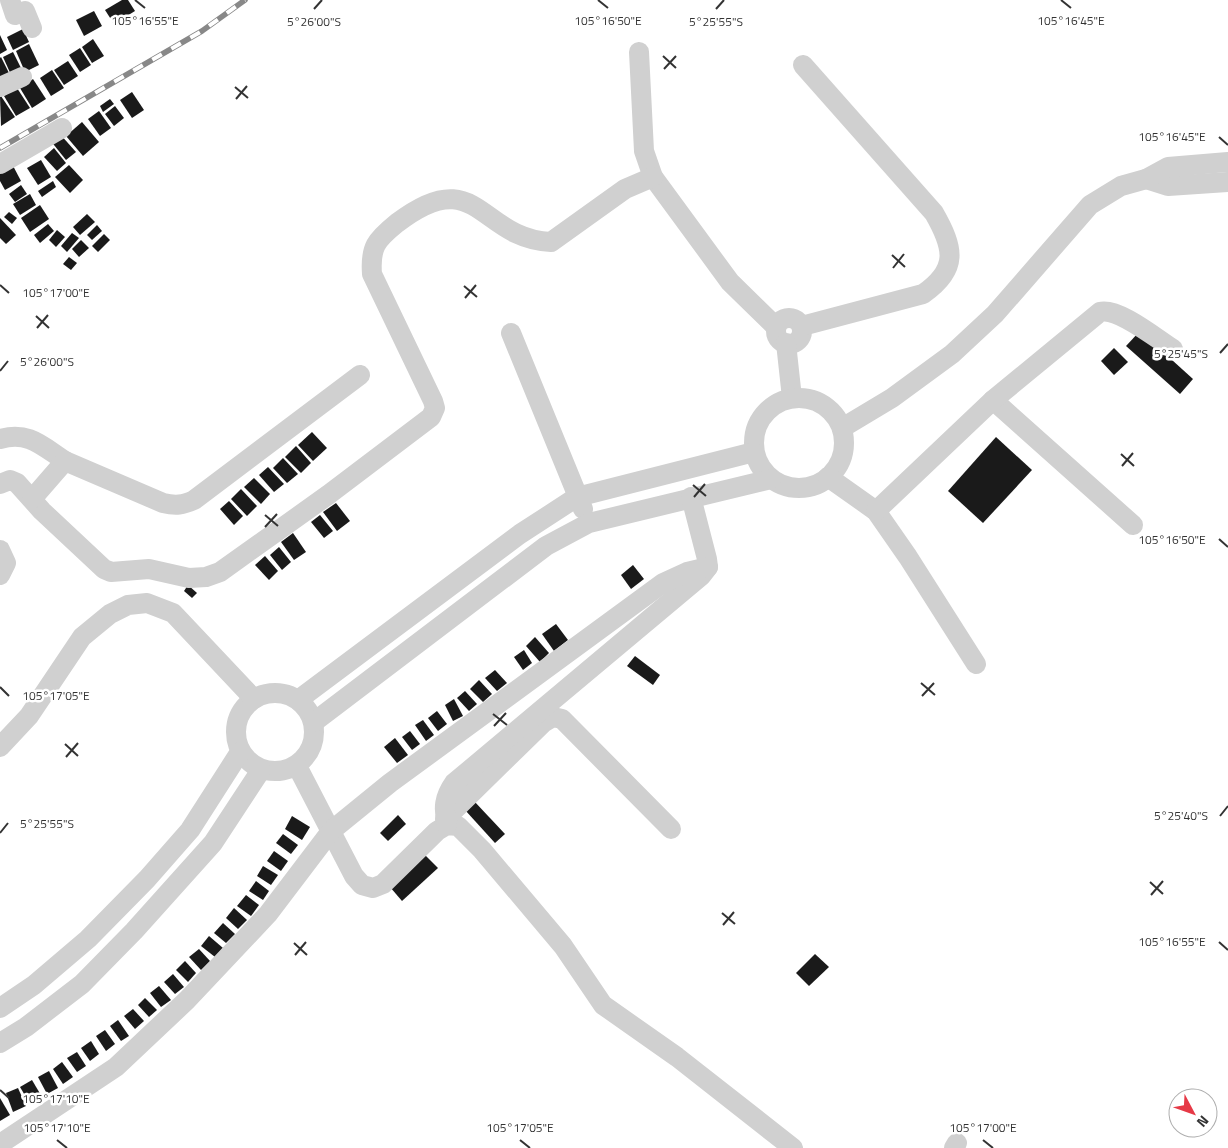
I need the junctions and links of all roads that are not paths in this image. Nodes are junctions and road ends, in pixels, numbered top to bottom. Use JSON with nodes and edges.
{"nodes":[{"id":1,"x":10,"y":0,"type":"edge"},
{"id":2,"x":32,"y":28,"type":"dead end"},
{"id":3,"x":640,"y":52,"type":"dead end"},
{"id":4,"x":803,"y":65,"type":"dead end"},
{"id":5,"x":22,"y":77,"type":"dead end"},
{"id":6,"x":0,"y":87,"type":"edge"},
{"id":7,"x":62,"y":128,"type":"dead end"},
{"id":8,"x":1228,"y":162,"type":"edge"},
{"id":9,"x":0,"y":164,"type":"edge"},
{"id":10,"x":653,"y":176,"type":"junction"},
{"id":11,"x":1146,"y":179,"type":"junction"},
{"id":12,"x":1228,"y":182,"type":"edge"},
{"id":13,"x":511,"y":333,"type":"dead end"},
{"id":14,"x":781,"y":335,"type":"junction"},
{"id":15,"x":1173,"y":349,"type":"dead end"},
{"id":16,"x":360,"y":375,"type":"dead end"},
{"id":17,"x":792,"y":398,"type":"junction"},
{"id":18,"x":993,"y":400,"type":"junction"},
{"id":19,"x":842,"y":428,"type":"junction"},
{"id":20,"x":0,"y":439,"type":"edge"},
{"id":21,"x":754,"y":452,"type":"junction"},
{"id":22,"x":64,"y":462,"type":"junction"},
{"id":23,"x":828,"y":477,"type":"junction"},
{"id":24,"x":771,"y":479,"type":"junction"},
{"id":25,"x":0,"y":484,"type":"edge"},
{"id":26,"x":577,"y":497,"type":"junction"},
{"id":27,"x":691,"y":497,"type":"junction"},
{"id":28,"x":32,"y":500,"type":"junction"},
{"id":29,"x":876,"y":512,"type":"junction"},
{"id":30,"x":589,"y":523,"type":"junction"},
{"id":31,"x":1133,"y":525,"type":"dead end"},
{"id":32,"x":0,"y":550,"type":"edge"},
{"id":33,"x":708,"y":567,"type":"junction"},
{"id":34,"x":0,"y":575,"type":"edge"},
{"id":35,"x":976,"y":664,"type":"dead end"},
{"id":36,"x":254,"y":699,"type":"junction"},
{"id":37,"x":298,"y":700,"type":"junction"},
{"id":38,"x":314,"y":722,"type":"junction"},
{"id":39,"x":0,"y":747,"type":"edge"},
{"id":40,"x":240,"y":752,"type":"junction"},
{"id":41,"x":297,"y":766,"type":"junction"},
{"id":42,"x":261,"y":770,"type":"junction"},
{"id":43,"x":446,"y":822,"type":"junction"},
{"id":44,"x":671,"y":829,"type":"dead end"},
{"id":45,"x":331,"y":831,"type":"junction"},
{"id":46,"x":0,"y":1008,"type":"edge"},
{"id":47,"x":0,"y":1043,"type":"edge"},
{"id":48,"x":0,"y":1144,"type":"edge"},
{"id":49,"x":793,"y":1148,"type":"edge"}],
"edges":[{"from":1,"to":2,"type":"street"},
{"from":3,"to":10,"type":"street"},
{"from":4,"to":14,"type":"street"},
{"from":5,"to":6,"type":"street"},
{"from":7,"to":9,"type":"street"},
{"from":8,"to":11,"type":"street"},
{"from":10,"to":14,"type":"street"},
{"from":10,"to":28,"type":"street"},
{"from":11,"to":12,"type":"street"},
{"from":11,"to":19,"type":"street"},
{"from":13,"to":26,"type":"street"},
{"from":14,"to":17,"type":"street"},
{"from":15,"to":18,"type":"street"},
{"from":16,"to":22,"type":"street"},
{"from":17,"to":19,"type":"street"},
{"from":17,"to":21,"type":"street"},
{"from":18,"to":29,"type":"street"},
{"from":18,"to":31,"type":"street"},
{"from":19,"to":23,"type":"street"},
{"from":20,"to":22,"type":"street"},
{"from":21,"to":24,"type":"street"},
{"from":21,"to":26,"type":"street"},
{"from":22,"to":28,"type":"street"},
{"from":23,"to":24,"type":"street"},
{"from":23,"to":29,"type":"street"},
{"from":24,"to":27,"type":"street"},
{"from":25,"to":28,"type":"street"},
{"from":26,"to":30,"type":"street"},
{"from":26,"to":37,"type":"street"},
{"from":27,"to":30,"type":"street"},
{"from":27,"to":33,"type":"street"},
{"from":29,"to":35,"type":"street"},
{"from":30,"to":38,"type":"street"},
{"from":32,"to":34,"type":"street"},
{"from":33,"to":43,"type":"street"},
{"from":33,"to":45,"type":"street"},
{"from":36,"to":37,"type":"street"},
{"from":36,"to":39,"type":"street"},
{"from":36,"to":40,"type":"street"},
{"from":37,"to":38,"type":"street"},
{"from":38,"to":41,"type":"street"},
{"from":40,"to":42,"type":"street"},
{"from":40,"to":46,"type":"street"},
{"from":41,"to":42,"type":"street"},
{"from":41,"to":45,"type":"street"},
{"from":42,"to":47,"type":"street"},
{"from":43,"to":44,"type":"street"},
{"from":43,"to":45,"type":"street"},
{"from":43,"to":49,"type":"street"},
{"from":45,"to":48,"type":"street"}]}
